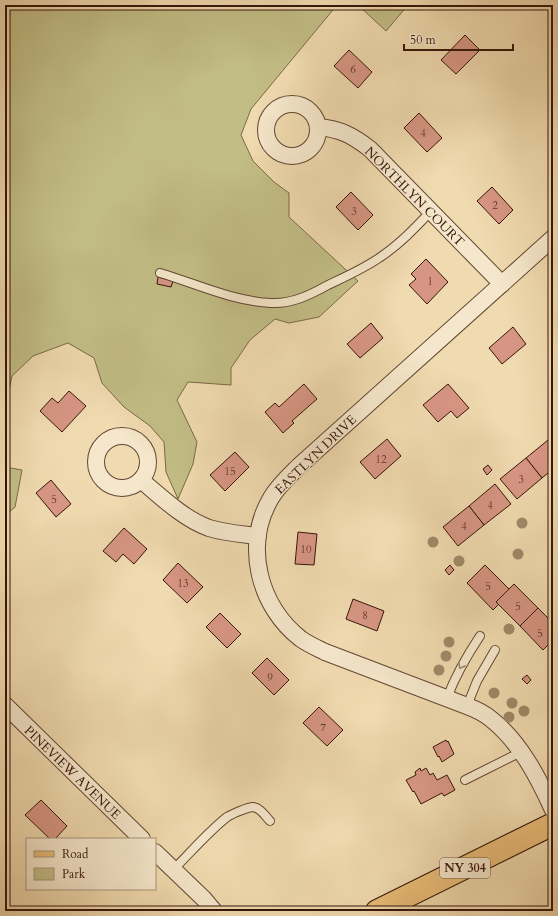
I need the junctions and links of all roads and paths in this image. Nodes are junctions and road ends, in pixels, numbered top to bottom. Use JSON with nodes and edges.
{"nodes":[{"id":1,"x":318,"y":127,"type":"dead end"},
{"id":2,"x":432,"y":211,"type":"junction"},
{"id":3,"x":553,"y":238,"type":"edge"},
{"id":4,"x":160,"y":273,"type":"dead end"},
{"id":5,"x":502,"y":284,"type":"junction"},
{"id":6,"x":141,"y":480,"type":"dead end"},
{"id":7,"x":258,"y":536,"type":"junction"},
{"id":8,"x":480,"y":636,"type":"dead end"},
{"id":9,"x":495,"y":650,"type":"dead end"},
{"id":10,"x":447,"y":698,"type":"junction"},
{"id":11,"x":5,"y":705,"type":"edge"},
{"id":12,"x":467,"y":706,"type":"junction"},
{"id":13,"x":521,"y":752,"type":"junction"},
{"id":14,"x":465,"y":780,"type":"dead end"},
{"id":15,"x":553,"y":810,"type":"edge"},
{"id":16,"x":270,"y":821,"type":"dead end"},
{"id":17,"x":553,"y":824,"type":"edge"},
{"id":18,"x":141,"y":838,"type":"edge"},
{"id":19,"x":156,"y":853,"type":"edge"},
{"id":20,"x":173,"y":870,"type":"junction"},
{"id":21,"x":214,"y":911,"type":"edge"},
{"id":22,"x":377,"y":911,"type":"edge"}],
"edges":[{"from":1,"to":2,"type":"street","name":"NORTHLYN COURT"},
{"from":2,"to":4,"type":"lane"},
{"from":2,"to":5,"type":"street","name":"NORTHLYN COURT"},
{"from":3,"to":5,"type":"street","name":"EASTLYN DRIVE"},
{"from":5,"to":7,"type":"street","name":"EASTLYN DRIVE"},
{"from":6,"to":7,"type":"street"},
{"from":7,"to":10,"type":"street","name":"EASTLYN DRIVE"},
{"from":8,"to":10,"type":"lane","one_way":true},
{"from":9,"to":12,"type":"lane"},
{"from":10,"to":12,"type":"street","name":"EASTLYN DRIVE"},
{"from":11,"to":18,"type":"street","name":"PINEVIEW AVENUE"},
{"from":12,"to":13,"type":"street","name":"EASTLYN DRIVE"},
{"from":13,"to":14,"type":"lane"},
{"from":13,"to":15,"type":"street","name":"EASTLYN DRIVE"},
{"from":16,"to":20,"type":"lane"},
{"from":17,"to":22,"type":"main road","number":"NY 304"},
{"from":19,"to":20,"type":"street"},
{"from":20,"to":21,"type":"street"}]}
